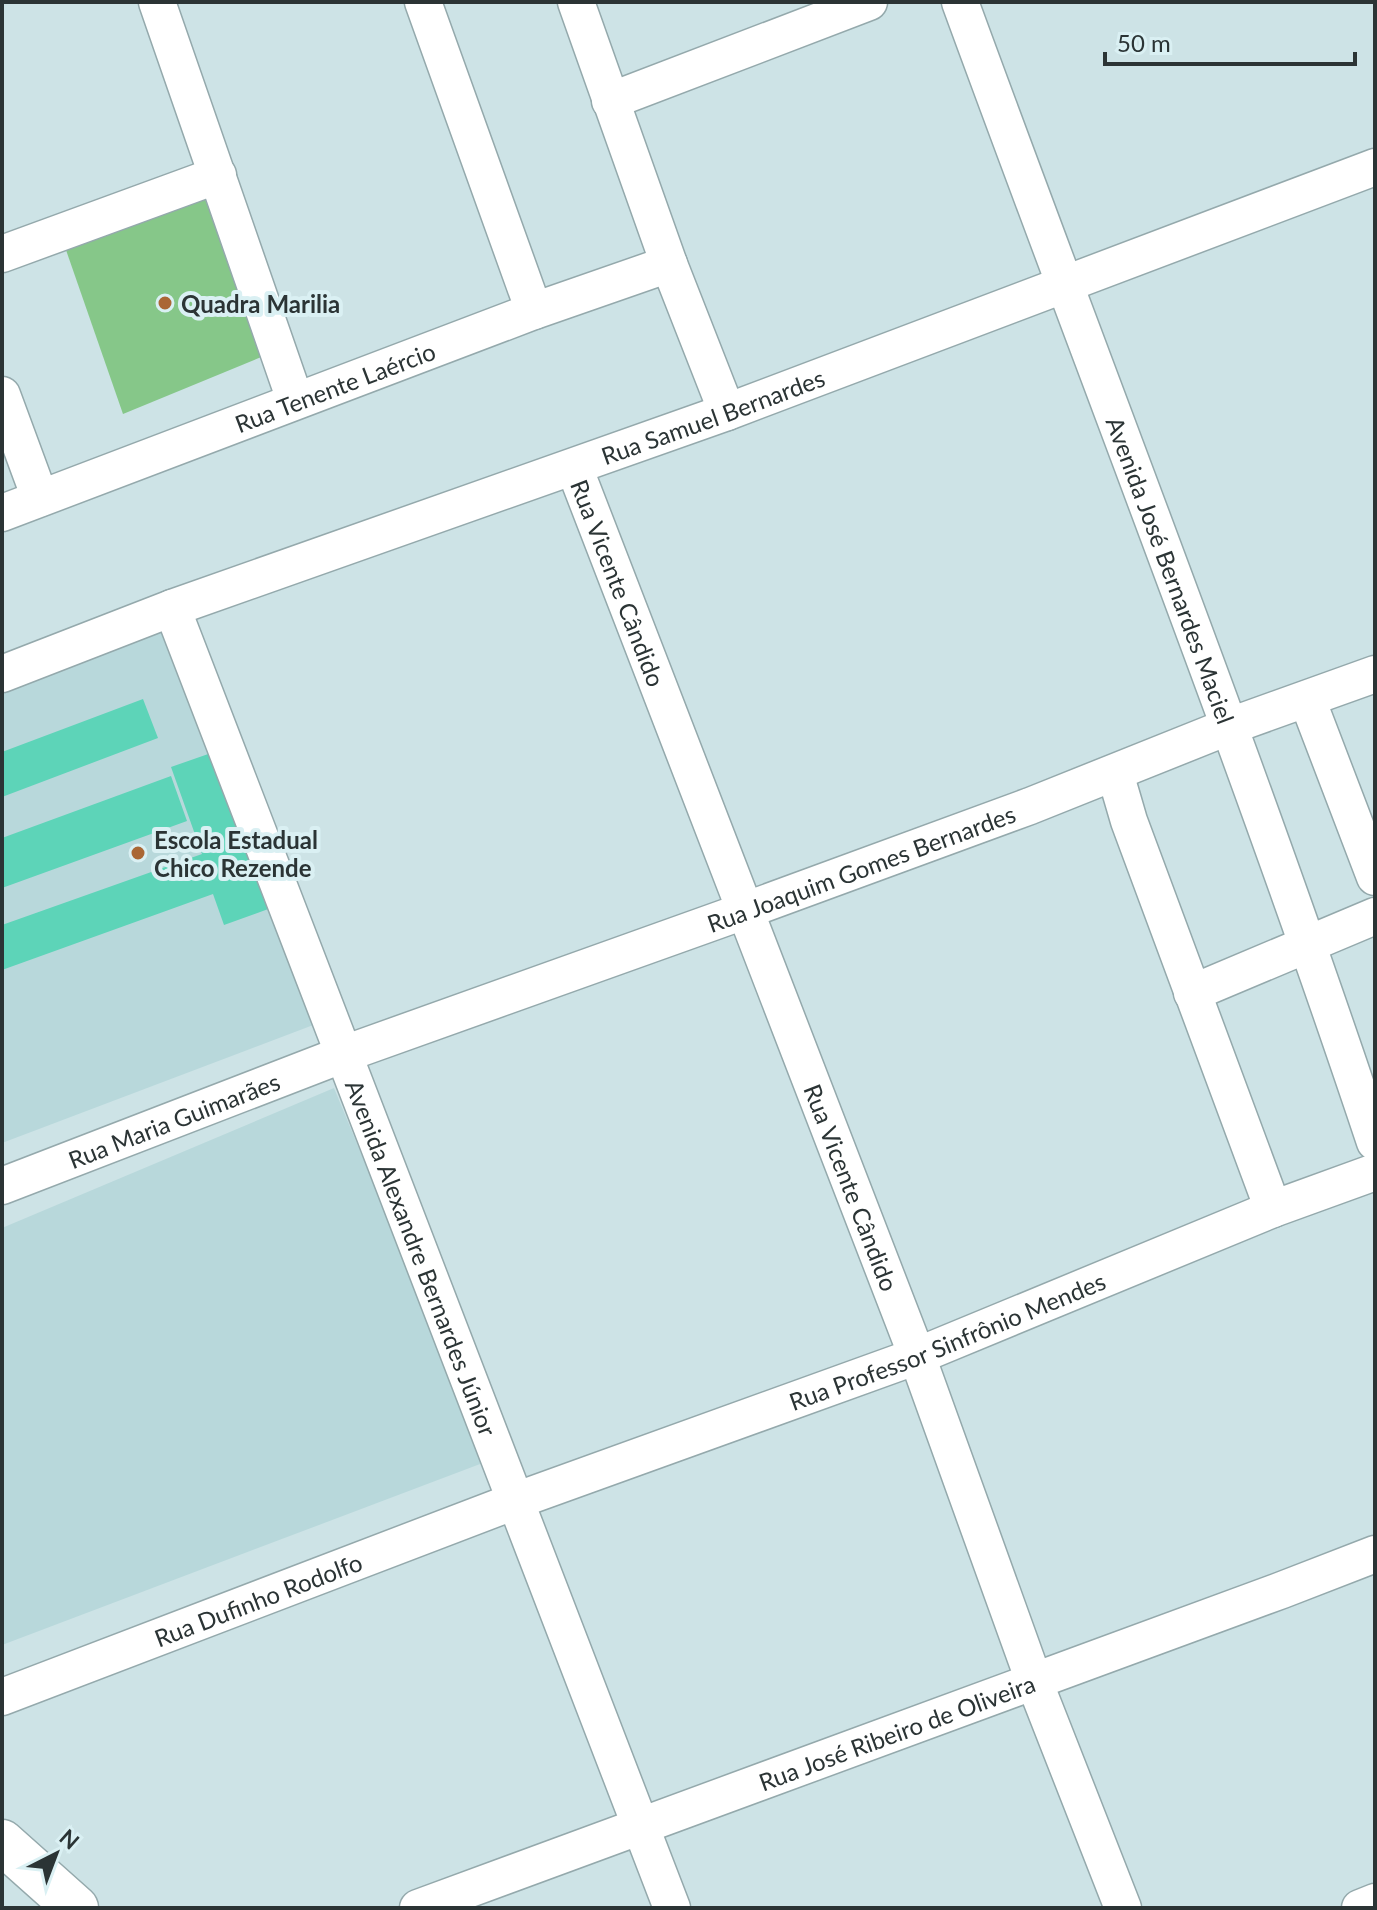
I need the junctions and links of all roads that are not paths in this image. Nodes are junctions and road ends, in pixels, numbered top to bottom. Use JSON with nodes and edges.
{"nodes":[{"id":1,"x":157,"y":2,"type":"edge"},
{"id":2,"x":423,"y":2,"type":"edge"},
{"id":3,"x":576,"y":2,"type":"edge"},
{"id":4,"x":869,"y":2,"type":"edge"},
{"id":5,"x":960,"y":2,"type":"edge"},
{"id":6,"x":610,"y":101,"type":"junction"},
{"id":7,"x":1375,"y":167,"type":"edge"},
{"id":8,"x":218,"y":175,"type":"junction"},
{"id":9,"x":2,"y":254,"type":"edge"},
{"id":10,"x":669,"y":264,"type":"junction"},
{"id":11,"x":1064,"y":285,"type":"junction"},
{"id":12,"x":534,"y":311,"type":"junction"},
{"id":13,"x":2,"y":395,"type":"edge"},
{"id":14,"x":295,"y":400,"type":"junction"},
{"id":15,"x":727,"y":412,"type":"junction"},
{"id":16,"x":574,"y":467,"type":"junction"},
{"id":17,"x":40,"y":498,"type":"junction"},
{"id":18,"x":2,"y":513,"type":"edge"},
{"id":19,"x":172,"y":608,"type":"junction"},
{"id":20,"x":2,"y":674,"type":"edge"},
{"id":21,"x":1375,"y":674,"type":"edge"},
{"id":22,"x":1307,"y":699,"type":"junction"},
{"id":23,"x":1230,"y":726,"type":"junction"},
{"id":24,"x":1115,"y":773,"type":"junction"},
{"id":25,"x":1375,"y":877,"type":"edge"},
{"id":26,"x":744,"y":911,"type":"junction"},
{"id":27,"x":1375,"y":916,"type":"edge"},
{"id":28,"x":1309,"y":944,"type":"junction"},
{"id":29,"x":1192,"y":993,"type":"junction"},
{"id":30,"x":344,"y":1054,"type":"junction"},
{"id":31,"x":1375,"y":1142,"type":"edge"},
{"id":32,"x":1375,"y":1172,"type":"edge"},
{"id":33,"x":2,"y":1186,"type":"edge"},
{"id":34,"x":1273,"y":1209,"type":"junction"},
{"id":35,"x":917,"y":1356,"type":"junction"},
{"id":36,"x":515,"y":1501,"type":"junction"},
{"id":37,"x":1375,"y":1554,"type":"edge"},
{"id":38,"x":1034,"y":1681,"type":"junction"},
{"id":39,"x":2,"y":1697,"type":"edge"},
{"id":40,"x":639,"y":1826,"type":"junction"},
{"id":41,"x":2,"y":1842,"type":"edge"},
{"id":42,"x":1375,"y":1902,"type":"edge"},
{"id":43,"x":76,"y":1908,"type":"edge"},
{"id":44,"x":418,"y":1908,"type":"edge"},
{"id":45,"x":672,"y":1908,"type":"edge"},
{"id":46,"x":1123,"y":1908,"type":"edge"},
{"id":47,"x":1360,"y":1908,"type":"edge"}],
"edges":[{"from":1,"to":8,"type":"street"},
{"from":2,"to":12,"type":"street"},
{"from":3,"to":6,"type":"street"},
{"from":4,"to":6,"type":"street"},
{"from":5,"to":11,"type":"street","name":"Avenida José Bernardes Maciel"},
{"from":6,"to":10,"type":"street"},
{"from":7,"to":11,"type":"street","name":"Rua Samuel Bernardes"},
{"from":8,"to":9,"type":"street"},
{"from":8,"to":14,"type":"street"},
{"from":10,"to":12,"type":"street","name":"Rua Tenente Laércio"},
{"from":10,"to":15,"type":"street"},
{"from":11,"to":15,"type":"street","name":"Rua Samuel Bernardes"},
{"from":11,"to":23,"type":"street","name":"Avenida José Bernardes Maciel"},
{"from":12,"to":14,"type":"street","name":"Rua Tenente Laércio"},
{"from":13,"to":17,"type":"street"},
{"from":14,"to":17,"type":"street","name":"Rua Tenente Laércio"},
{"from":15,"to":16,"type":"street","name":"Rua Samuel Bernardes"},
{"from":16,"to":19,"type":"street","name":"Rua Samuel Bernardes"},
{"from":16,"to":26,"type":"street","name":"Rua Vicente Cândido"},
{"from":17,"to":18,"type":"street","name":"Rua Tenente Laércio"},
{"from":19,"to":20,"type":"street","name":"Rua Samuel Bernardes"},
{"from":19,"to":30,"type":"street","name":"Avenida Alexandre Bernardes Júnior"},
{"from":21,"to":22,"type":"street","name":"Rua Joaquim Gomes Bernardes"},
{"from":22,"to":23,"type":"street","name":"Rua Joaquim Gomes Bernardes"},
{"from":22,"to":25,"type":"street"},
{"from":23,"to":24,"type":"street","name":"Rua Joaquim Gomes Bernardes"},
{"from":23,"to":28,"type":"street","name":"Avenida José Bernardes Maciel"},
{"from":24,"to":26,"type":"street","name":"Rua Joaquim Gomes Bernardes"},
{"from":24,"to":29,"type":"street"},
{"from":26,"to":30,"type":"street","name":"Rua Joaquim Gomes Bernardes"},
{"from":26,"to":35,"type":"street","name":"Rua Vicente Cândido"},
{"from":27,"to":28,"type":"street"},
{"from":28,"to":29,"type":"street"},
{"from":28,"to":31,"type":"street","name":"Avenida José Bernardes Maciel"},
{"from":29,"to":34,"type":"street"},
{"from":30,"to":33,"type":"street","name":"Rua Maria Guimarães"},
{"from":30,"to":36,"type":"street","name":"Avenida Alexandre Bernardes Júnior"},
{"from":32,"to":34,"type":"street","name":"Rua Professor Sinfrônio Mendes"},
{"from":34,"to":35,"type":"street","name":"Rua Professor Sinfrônio Mendes"},
{"from":35,"to":36,"type":"street","name":"Rua Professor Sinfrônio Mendes"},
{"from":35,"to":38,"type":"street","name":"Rua Vicente Cândido"},
{"from":36,"to":39,"type":"street","name":"Rua Dufinho Rodolfo"},
{"from":36,"to":40,"type":"street","name":"Avenida Alexandre Bernardes Júnior"},
{"from":37,"to":38,"type":"street","name":"Rua José Ribeiro de Oliveira"},
{"from":38,"to":40,"type":"street","name":"Rua José Ribeiro de Oliveira"},
{"from":38,"to":46,"type":"street","name":"Rua Vicente Cândido"},
{"from":40,"to":44,"type":"street","name":"Rua José Ribeiro de Oliveira"},
{"from":40,"to":45,"type":"street","name":"Avenida Alexandre Bernardes Júnior"},
{"from":41,"to":43,"type":"main road"},
{"from":42,"to":47,"type":"street"}]}
